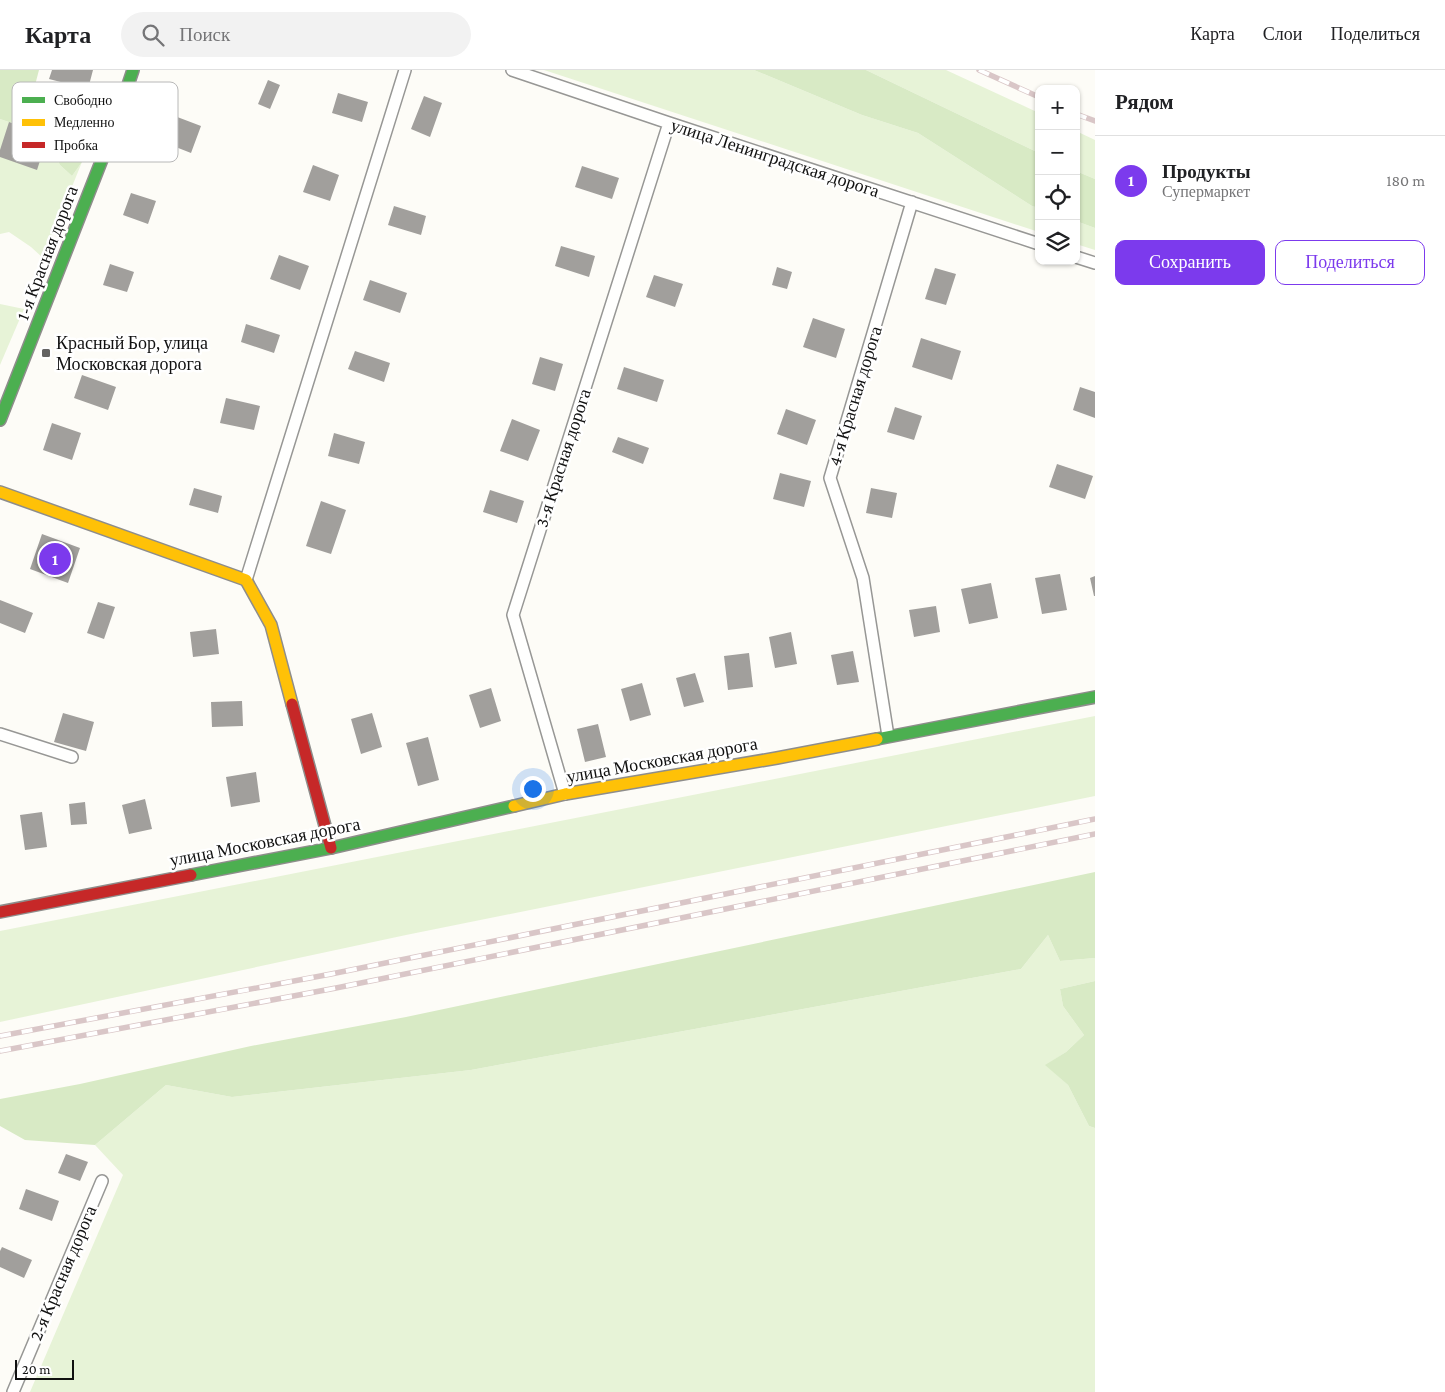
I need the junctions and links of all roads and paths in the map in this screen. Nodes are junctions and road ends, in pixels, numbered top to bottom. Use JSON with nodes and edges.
{"nodes":[{"id":1,"x":133,"y":70,"type":"edge"},
{"id":2,"x":405,"y":70,"type":"edge"},
{"id":3,"x":512,"y":70,"type":"edge"},
{"id":4,"x":129,"y":82,"type":"edge"},
{"id":5,"x":669,"y":123,"type":"junction"},
{"id":6,"x":101,"y":162,"type":"edge"},
{"id":7,"x":912,"y":202,"type":"junction"},
{"id":8,"x":1035,"y":243,"type":"edge"},
{"id":9,"x":1080,"y":258,"type":"edge"},
{"id":10,"x":1095,"y":263,"type":"edge"},
{"id":11,"x":0,"y":420,"type":"edge"},
{"id":12,"x":0,"y":492,"type":"edge"},
{"id":13,"x":246,"y":580,"type":"junction"},
{"id":14,"x":1095,"y":697,"type":"edge"},
{"id":15,"x":0,"y":734,"type":"edge"},
{"id":16,"x":888,"y":737,"type":"junction"},
{"id":17,"x":72,"y":757,"type":"dead end"},
{"id":18,"x":566,"y":794,"type":"junction"},
{"id":19,"x":331,"y":848,"type":"junction"},
{"id":20,"x":0,"y":912,"type":"edge"},
{"id":21,"x":102,"y":1181,"type":"dead end"},
{"id":22,"x":13,"y":1392,"type":"edge"}],
"edges":[{"from":1,"to":4,"type":"street","name":"1-я Красная дорога"},
{"from":2,"to":13,"type":"lane"},
{"from":3,"to":5,"type":"lane","name":"улица Ленинградская дорога"},
{"from":5,"to":7,"type":"lane","name":"улица Ленинградская дорога"},
{"from":5,"to":18,"type":"lane","name":"3-я Красная дорога"},
{"from":6,"to":11,"type":"street","name":"1-я Красная дорога"},
{"from":7,"to":8,"type":"lane","name":"улица Ленинградская дорога"},
{"from":7,"to":16,"type":"lane","name":"4-я Красная дорога"},
{"from":9,"to":10,"type":"lane"},
{"from":12,"to":13,"type":"street"},
{"from":13,"to":19,"type":"street"},
{"from":14,"to":16,"type":"street","name":"улица Московская дорога"},
{"from":15,"to":17,"type":"lane"},
{"from":16,"to":18,"type":"street","name":"улица Московская дорога"},
{"from":18,"to":19,"type":"street","name":"улица Московская дорога"},
{"from":19,"to":20,"type":"street","name":"улица Московская дорога"},
{"from":21,"to":22,"type":"lane","name":"2-я Красная дорога"}]}
